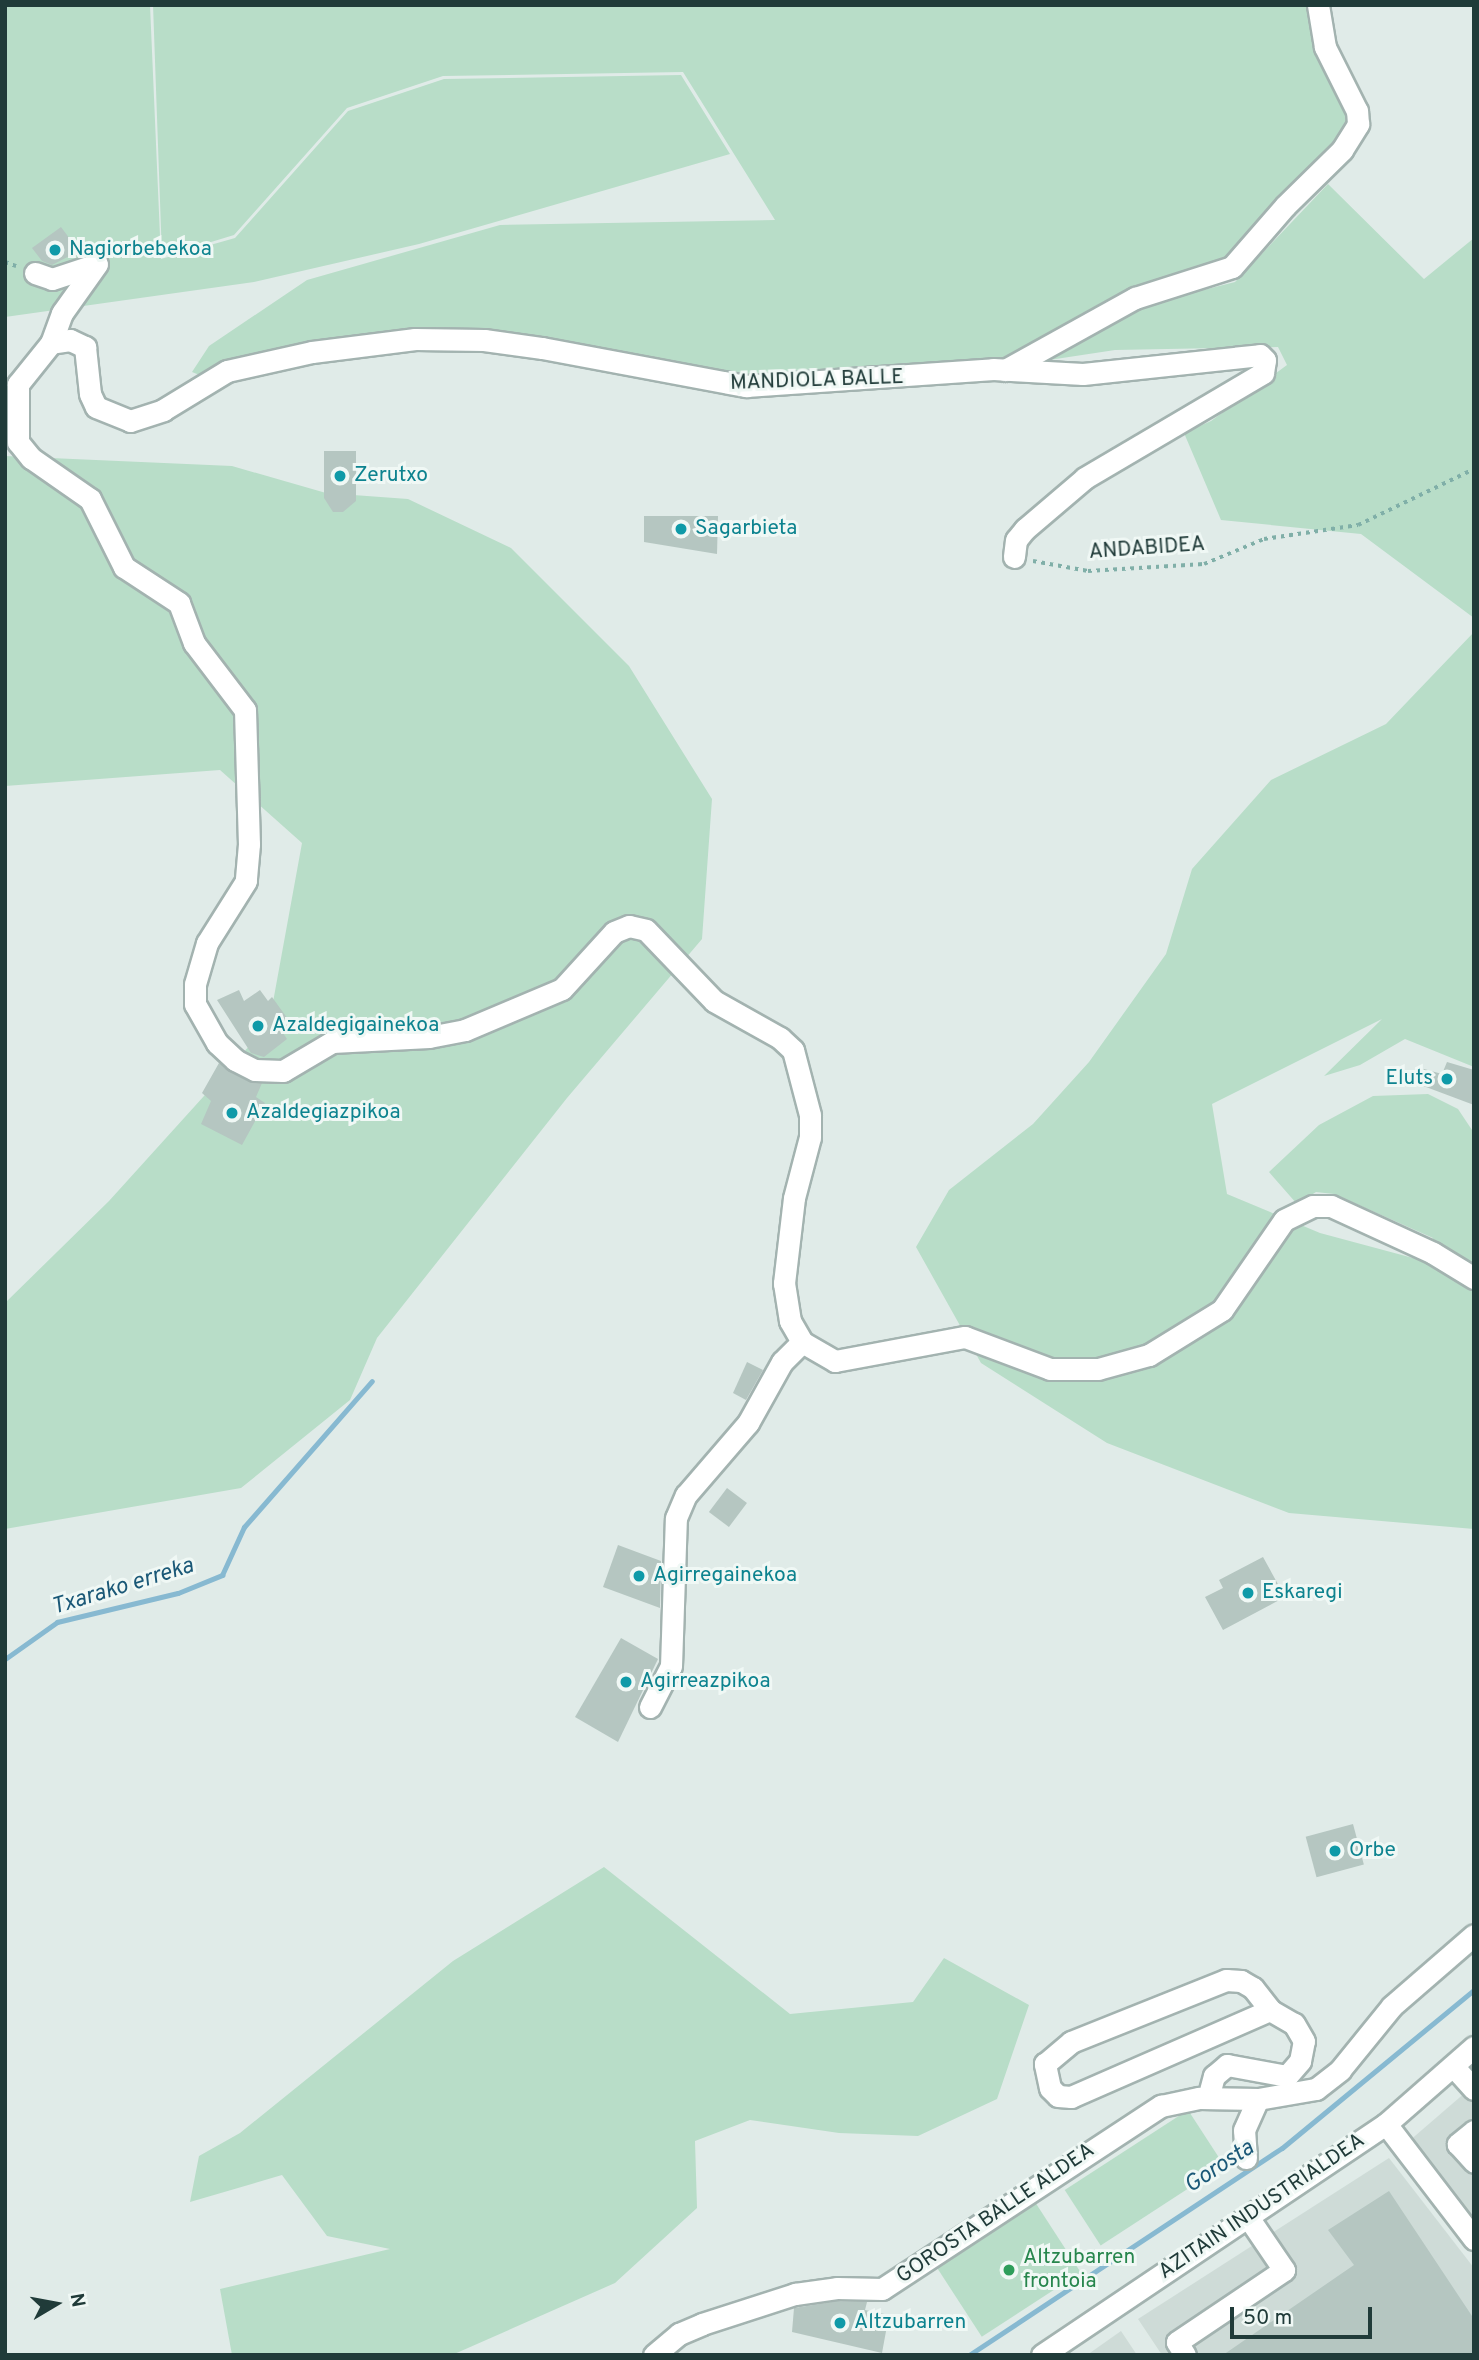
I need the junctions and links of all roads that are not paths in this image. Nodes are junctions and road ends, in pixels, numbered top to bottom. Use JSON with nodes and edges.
{"nodes":[{"id":1,"x":1318,"y":5,"type":"edge"},
{"id":2,"x":35,"y":273,"type":"dead end"},
{"id":3,"x":51,"y":344,"type":"junction"},
{"id":4,"x":1005,"y":370,"type":"junction"},
{"id":5,"x":1014,"y":557,"type":"road end"},
{"id":6,"x":1474,"y":1278,"type":"edge"},
{"id":7,"x":802,"y":1342,"type":"junction"},
{"id":8,"x":650,"y":1707,"type":"dead end"},
{"id":9,"x":1474,"y":1935,"type":"edge"},
{"id":10,"x":1270,"y":2010,"type":"junction"},
{"id":11,"x":1474,"y":2047,"type":"edge"},
{"id":12,"x":1453,"y":2066,"type":"junction"},
{"id":13,"x":1474,"y":2088,"type":"edge"},
{"id":14,"x":1208,"y":2098,"type":"junction"},
{"id":15,"x":1258,"y":2099,"type":"junction"},
{"id":16,"x":1386,"y":2124,"type":"junction"},
{"id":17,"x":1474,"y":2131,"type":"edge"},
{"id":18,"x":1246,"y":2158,"type":"dead end"},
{"id":19,"x":1474,"y":2162,"type":"edge"},
{"id":20,"x":1248,"y":2217,"type":"junction"},
{"id":21,"x":1474,"y":2239,"type":"edge"},
{"id":22,"x":654,"y":2355,"type":"edge"},
{"id":23,"x":1042,"y":2355,"type":"edge"},
{"id":24,"x":1185,"y":2355,"type":"edge"}],
"edges":[{"from":1,"to":4,"type":"street","name":"MANDIOLA BALLE"},
{"from":2,"to":3,"type":"street"},
{"from":3,"to":4,"type":"street","name":"MANDIOLA BALLE"},
{"from":3,"to":7,"type":"street"},
{"from":4,"to":5,"type":"street"},
{"from":6,"to":7,"type":"street"},
{"from":7,"to":8,"type":"street"},
{"from":9,"to":15,"type":"street","name":"GOROSTA BALLE ALDEA"},
{"from":10,"to":10,"type":"street"},
{"from":10,"to":14,"type":"street"},
{"from":11,"to":12,"type":"street","name":"AZITAIN INDUSTRIALDEA"},
{"from":12,"to":13,"type":"street"},
{"from":12,"to":16,"type":"street","name":"AZITAIN INDUSTRIALDEA"},
{"from":14,"to":15,"type":"street","name":"GOROSTA BALLE ALDEA"},
{"from":14,"to":22,"type":"street","name":"GOROSTA BALLE ALDEA"},
{"from":15,"to":18,"type":"street"},
{"from":16,"to":20,"type":"street","name":"AZITAIN INDUSTRIALDEA"},
{"from":16,"to":21,"type":"street"},
{"from":17,"to":19,"type":"street"},
{"from":20,"to":23,"type":"street","name":"AZITAIN INDUSTRIALDEA"},
{"from":20,"to":24,"type":"street"}]}
